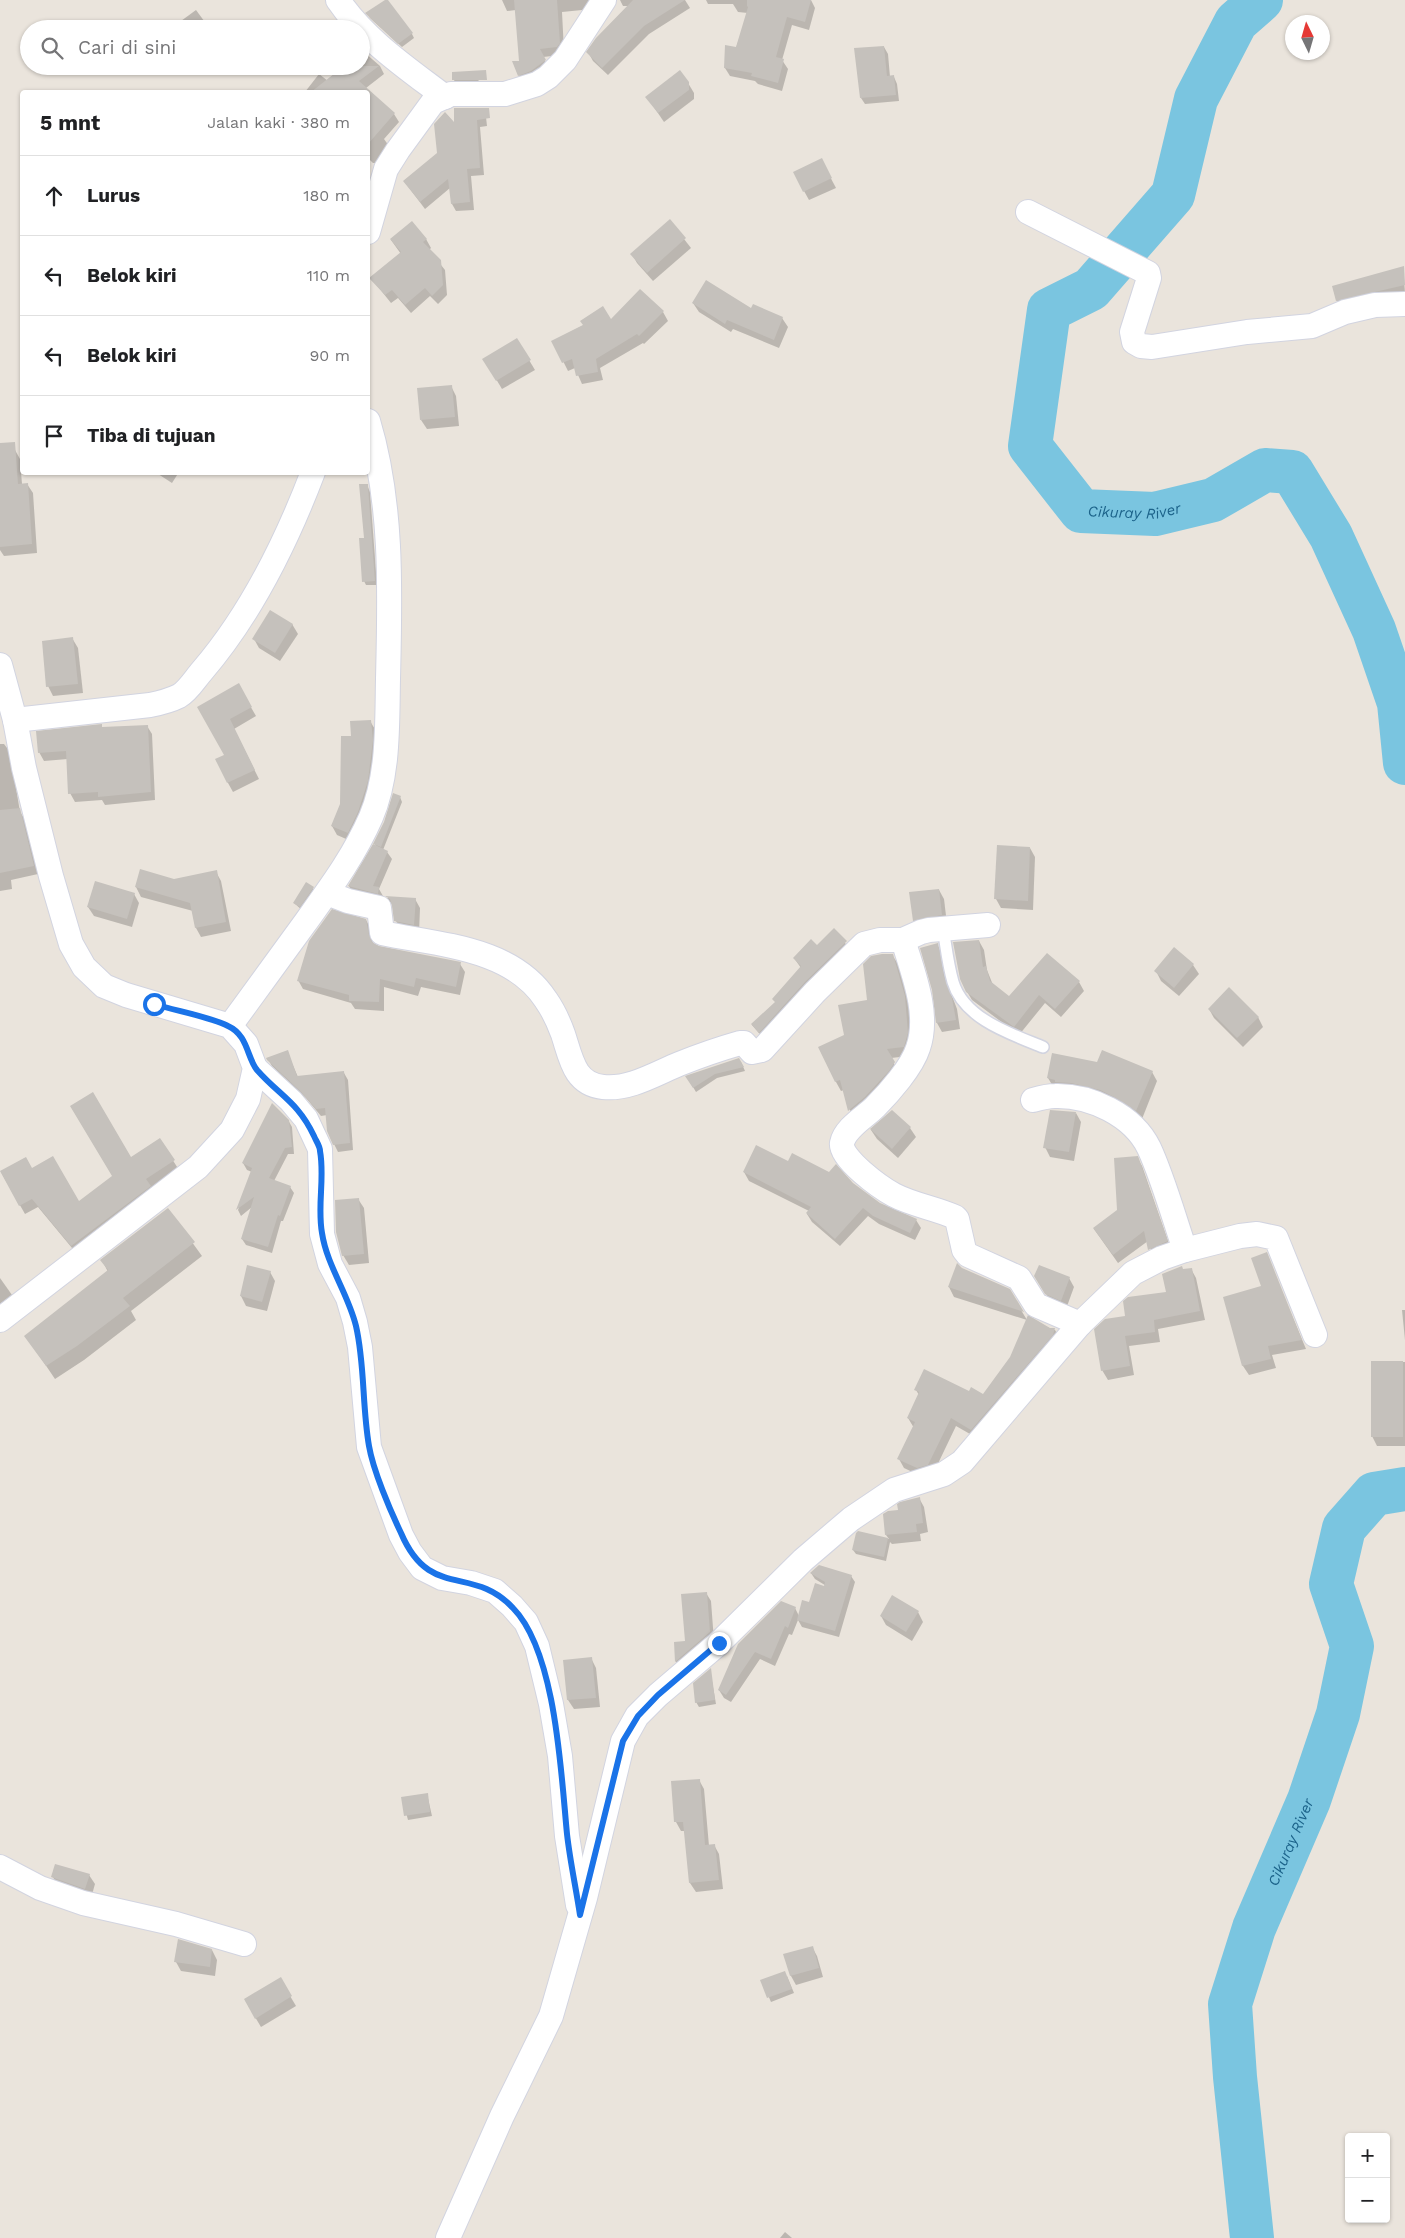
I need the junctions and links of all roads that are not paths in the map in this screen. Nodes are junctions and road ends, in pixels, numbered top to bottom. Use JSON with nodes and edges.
{"nodes":[{"id":1,"x":338,"y":0,"type":"edge"},
{"id":2,"x":604,"y":0,"type":"edge"},
{"id":3,"x":355,"y":20,"type":"edge"},
{"id":4,"x":370,"y":36,"type":"edge"},
{"id":5,"x":445,"y":97,"type":"junction"},
{"id":6,"x":1028,"y":212,"type":"dead end"},
{"id":7,"x":370,"y":225,"type":"edge"},
{"id":8,"x":1405,"y":304,"type":"edge"},
{"id":9,"x":370,"y":429,"type":"edge"},
{"id":10,"x":312,"y":475,"type":"edge"},
{"id":11,"x":0,"y":665,"type":"edge"},
{"id":12,"x":15,"y":720,"type":"junction"},
{"id":13,"x":327,"y":893,"type":"junction"},
{"id":14,"x":988,"y":924,"type":"dead end"},
{"id":15,"x":943,"y":928,"type":"junction"},
{"id":16,"x":904,"y":940,"type":"junction"},
{"id":17,"x":230,"y":1026,"type":"junction"},
{"id":18,"x":1043,"y":1047,"type":"dead end"},
{"id":19,"x":255,"y":1068,"type":"junction"},
{"id":20,"x":1033,"y":1100,"type":"dead end"},
{"id":21,"x":1185,"y":1250,"type":"junction"},
{"id":22,"x":0,"y":1320,"type":"edge"},
{"id":23,"x":1080,"y":1324,"type":"junction"},
{"id":24,"x":1315,"y":1335,"type":"dead end"},
{"id":25,"x":0,"y":1867,"type":"edge"},
{"id":26,"x":580,"y":1915,"type":"junction"},
{"id":27,"x":244,"y":1944,"type":"dead end"},
{"id":28,"x":448,"y":2238,"type":"edge"}],
"edges":[{"from":1,"to":3,"type":"street"},
{"from":2,"to":5,"type":"street"},
{"from":4,"to":5,"type":"street"},
{"from":5,"to":7,"type":"street"},
{"from":6,"to":8,"type":"street"},
{"from":9,"to":13,"type":"street"},
{"from":10,"to":12,"type":"street"},
{"from":11,"to":12,"type":"street"},
{"from":12,"to":17,"type":"street"},
{"from":13,"to":16,"type":"street"},
{"from":13,"to":17,"type":"street"},
{"from":14,"to":15,"type":"street"},
{"from":15,"to":16,"type":"street"},
{"from":15,"to":18,"type":"lane"},
{"from":16,"to":23,"type":"street"},
{"from":17,"to":19,"type":"street"},
{"from":19,"to":22,"type":"street"},
{"from":19,"to":26,"type":"street"},
{"from":20,"to":21,"type":"street"},
{"from":21,"to":23,"type":"street"},
{"from":21,"to":24,"type":"street"},
{"from":23,"to":26,"type":"street"},
{"from":25,"to":27,"type":"street"},
{"from":26,"to":28,"type":"street"}]}
